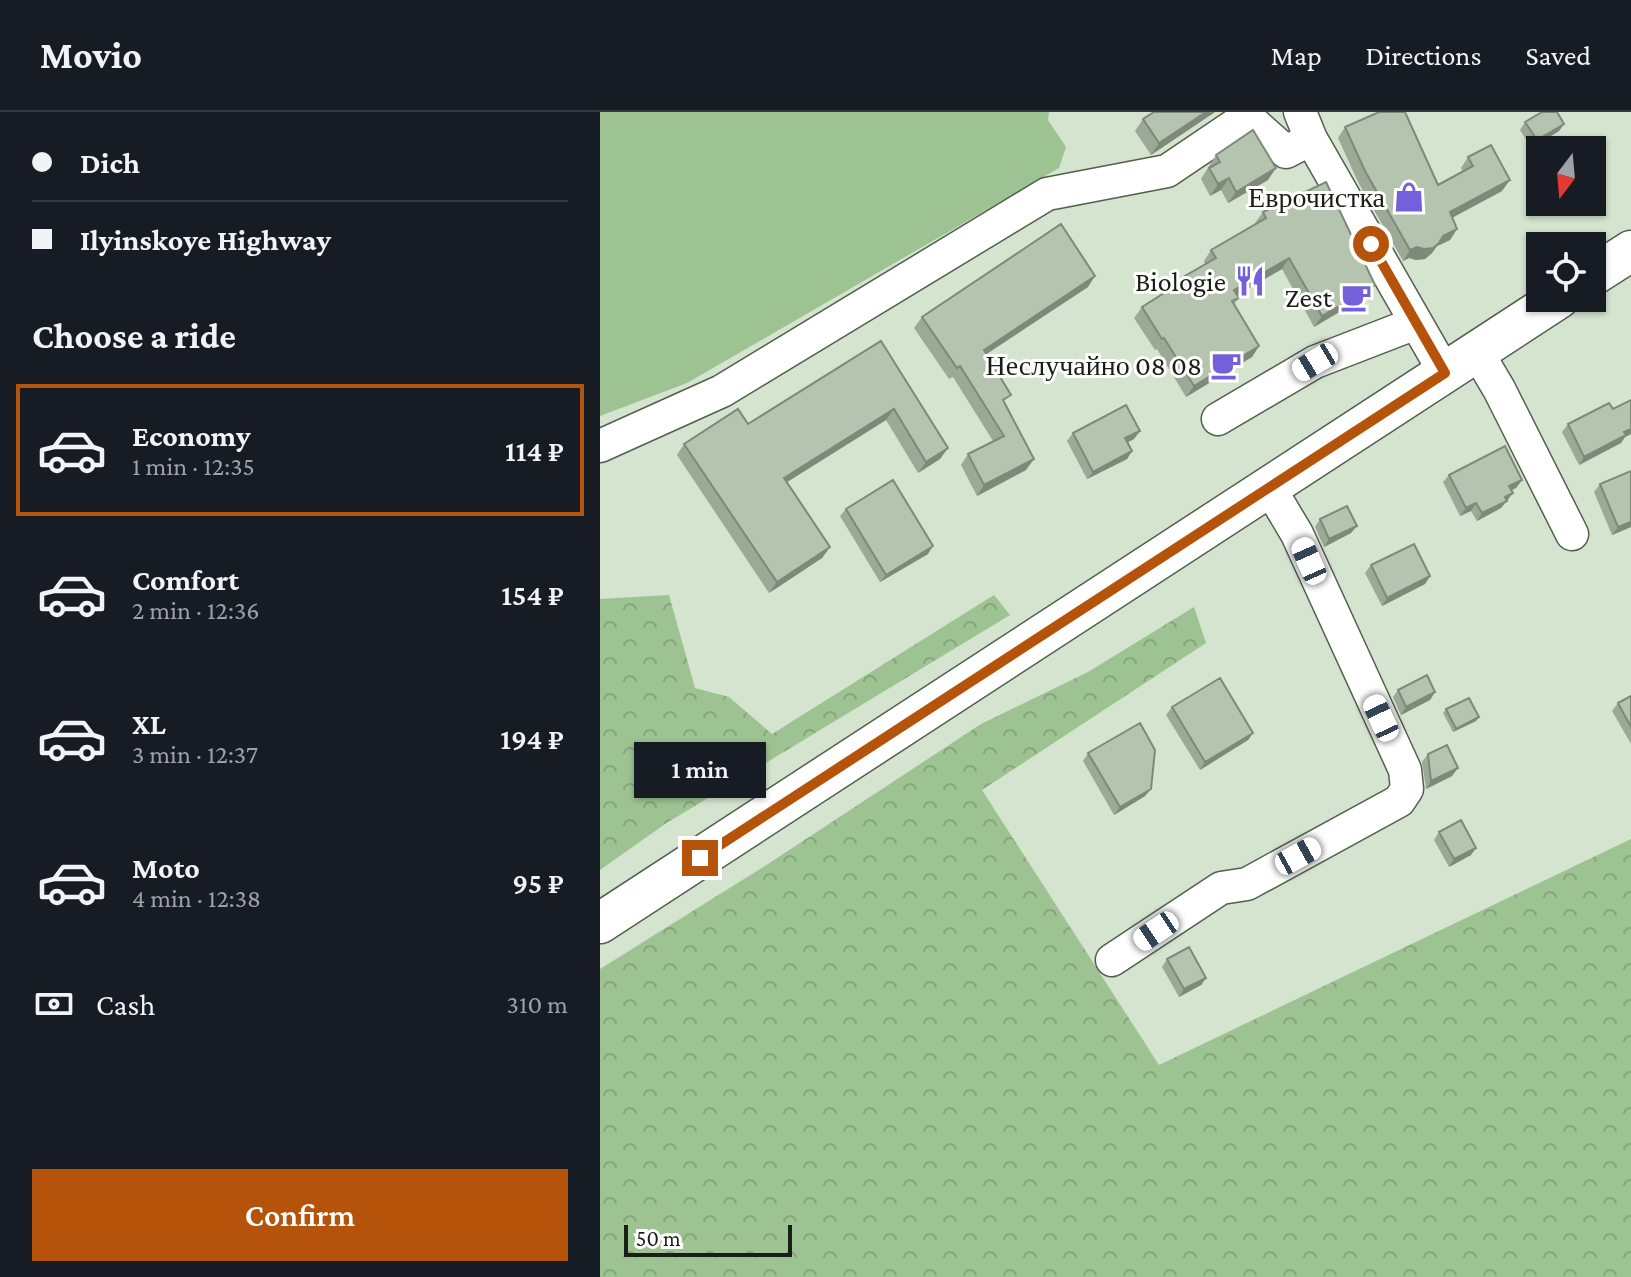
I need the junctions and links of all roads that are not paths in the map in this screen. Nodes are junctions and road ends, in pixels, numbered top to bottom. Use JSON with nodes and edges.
{"nodes":[{"id":1,"x":1305,"y":125,"type":"edge"},
{"id":2,"x":1631,"y":251,"type":"edge"},
{"id":3,"x":1606,"y":267,"type":"edge"},
{"id":4,"x":1538,"y":312,"type":"edge"},
{"id":5,"x":1416,"y":323,"type":"junction"},
{"id":6,"x":1461,"y":363,"type":"junction"},
{"id":7,"x":1218,"y":419,"type":"dead end"},
{"id":8,"x":600,"y":446,"type":"edge"},
{"id":9,"x":1269,"y":487,"type":"junction"},
{"id":10,"x":1572,"y":534,"type":"dead end"},
{"id":11,"x":600,"y":923,"type":"edge"},
{"id":12,"x":1112,"y":960,"type":"dead end"}],
"edges":[{"from":1,"to":5,"type":"street"},
{"from":1,"to":8,"type":"street"},
{"from":2,"to":3,"type":"main road"},
{"from":4,"to":6,"type":"main road"},
{"from":5,"to":6,"type":"street"},
{"from":5,"to":7,"type":"street"},
{"from":6,"to":9,"type":"main road"},
{"from":6,"to":10,"type":"street"},
{"from":9,"to":11,"type":"main road"},
{"from":9,"to":12,"type":"street"}]}
